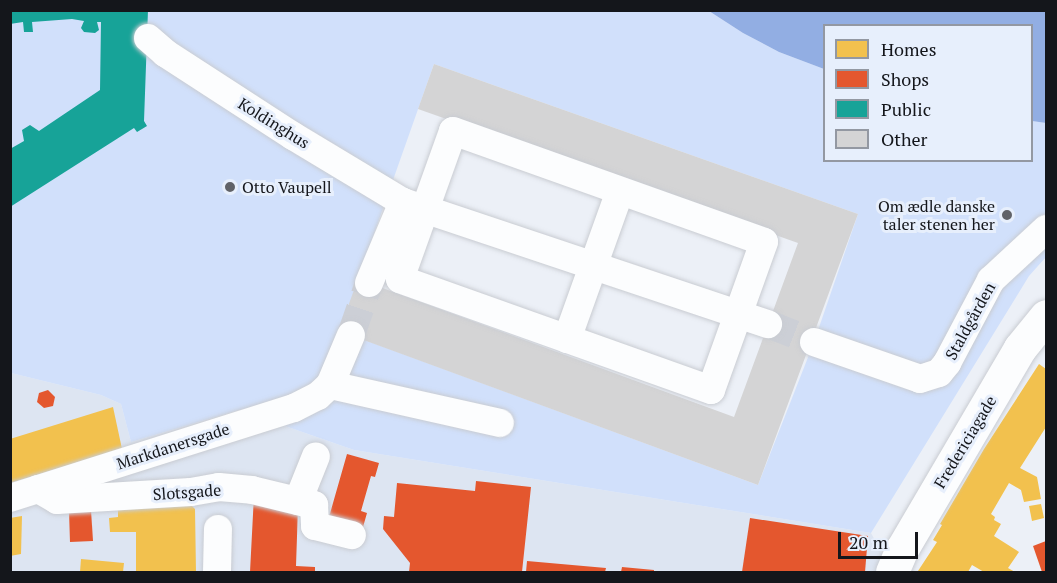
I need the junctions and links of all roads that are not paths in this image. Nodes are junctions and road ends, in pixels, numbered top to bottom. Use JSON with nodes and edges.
{"nodes":[{"id":1,"x":148,"y":38,"type":"dead end"},
{"id":2,"x":620,"y":191,"type":"junction"},
{"id":3,"x":414,"y":205,"type":"junction"},
{"id":4,"x":1047,"y":229,"type":"edge"},
{"id":5,"x":594,"y":265,"type":"junction"},
{"id":6,"x":369,"y":283,"type":"tunnel mouth"},
{"id":7,"x":739,"y":314,"type":"junction"},
{"id":8,"x":1047,"y":316,"type":"edge"},
{"id":9,"x":768,"y":324,"type":"tunnel mouth"},
{"id":10,"x":351,"y":335,"type":"tunnel mouth"},
{"id":11,"x":567,"y":339,"type":"junction"},
{"id":12,"x":814,"y":342,"type":"tunnel mouth"},
{"id":13,"x":330,"y":385,"type":"junction"},
{"id":14,"x":500,"y":423,"type":"dead end"},
{"id":15,"x":316,"y":456,"type":"dead end"},
{"id":16,"x":38,"y":489,"type":"junction"},
{"id":17,"x":10,"y":498,"type":"edge"},
{"id":18,"x":298,"y":501,"type":"junction"},
{"id":19,"x":218,"y":529,"type":"dead end"},
{"id":20,"x":352,"y":535,"type":"dead end"},
{"id":21,"x":217,"y":573,"type":"edge"},
{"id":22,"x":892,"y":573,"type":"edge"}],
"edges":[{"from":1,"to":3,"type":"street","name":"Koldinghus"},
{"from":2,"to":3,"type":"street"},
{"from":2,"to":5,"type":"street"},
{"from":2,"to":7,"type":"street"},
{"from":3,"to":5,"type":"street","name":"Koldinghus"},
{"from":3,"to":6,"type":"street"},
{"from":3,"to":11,"type":"street"},
{"from":4,"to":12,"type":"street","name":"Staldgården"},
{"from":5,"to":7,"type":"street","name":"Koldinghus"},
{"from":5,"to":11,"type":"street"},
{"from":7,"to":9,"type":"street","name":"Koldinghus"},
{"from":7,"to":11,"type":"street"},
{"from":8,"to":22,"type":"main road","name":"Fredericiagade"},
{"from":10,"to":13,"type":"street"},
{"from":13,"to":14,"type":"street"},
{"from":13,"to":16,"type":"street","name":"Markdanersgade"},
{"from":15,"to":18,"type":"street"},
{"from":16,"to":17,"type":"street","name":"Markdanersgade"},
{"from":16,"to":18,"type":"street","name":"Slotsgade"},
{"from":18,"to":20,"type":"street"},
{"from":19,"to":21,"type":"street"}]}
